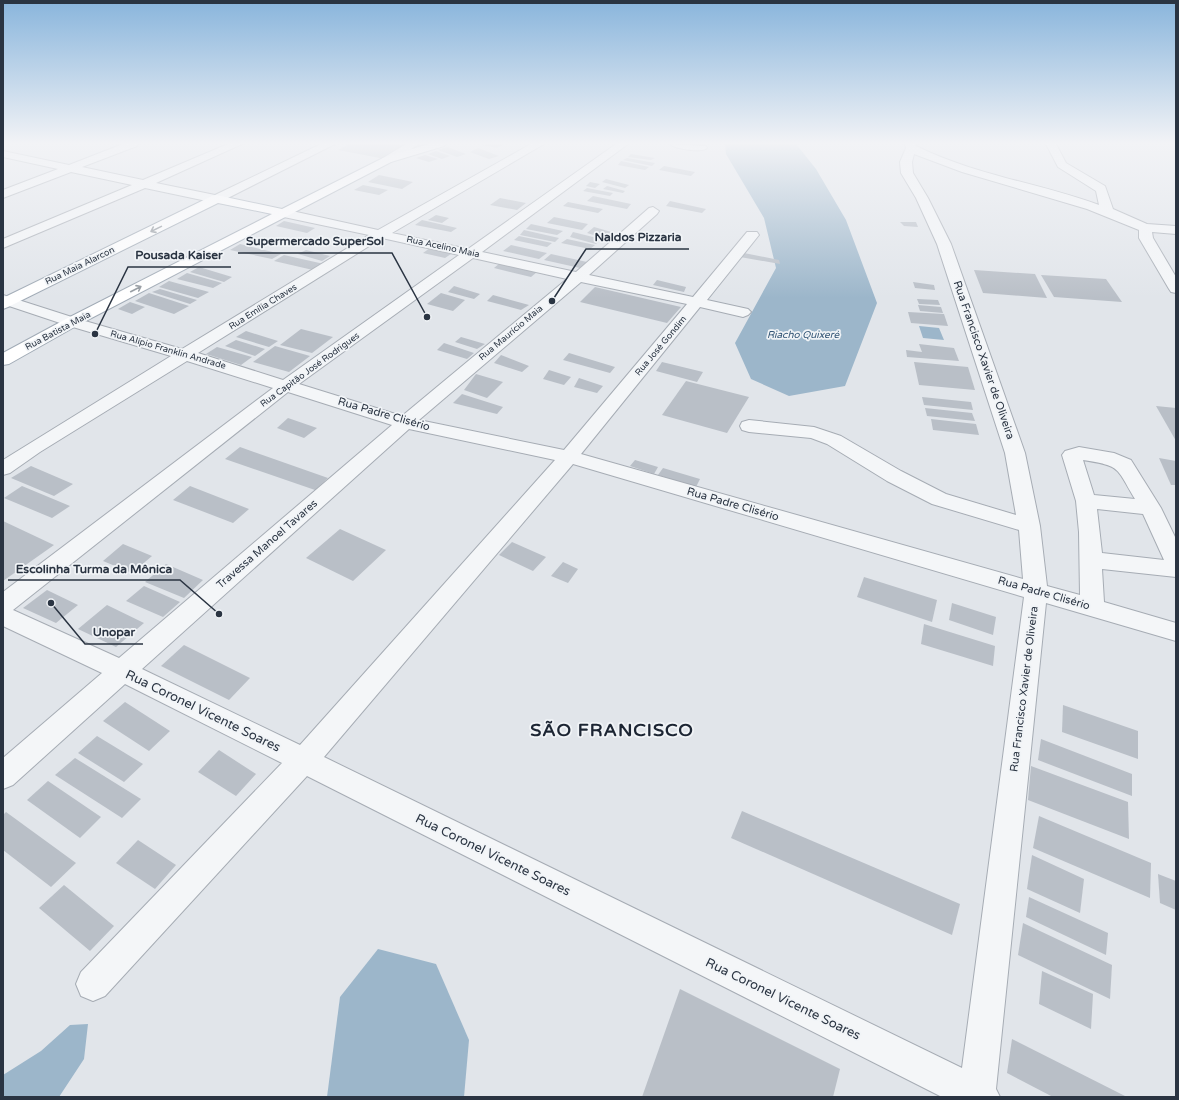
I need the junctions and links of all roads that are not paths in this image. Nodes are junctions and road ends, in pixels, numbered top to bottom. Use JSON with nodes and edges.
{"nodes":[{"id":1,"x":116,"y":195,"type":"edge"},
{"id":2,"x":198,"y":195,"type":"edge"},
{"id":3,"x":224,"y":195,"type":"edge"},
{"id":4,"x":317,"y":195,"type":"edge"},
{"id":5,"x":448,"y":195,"type":"edge"},
{"id":6,"x":552,"y":195,"type":"edge"},
{"id":7,"x":920,"y":195,"type":"edge"},
{"id":8,"x":1053,"y":195,"type":"edge"},
{"id":9,"x":1103,"y":195,"type":"edge"},
{"id":10,"x":216,"y":199,"type":"junction"},
{"id":11,"x":653,"y":211,"type":"dead end"},
{"id":12,"x":1107,"y":211,"type":"junction"},
{"id":13,"x":282,"y":213,"type":"junction"},
{"id":14,"x":1145,"y":228,"type":"junction"},
{"id":15,"x":1176,"y":230,"type":"edge"},
{"id":16,"x":380,"y":234,"type":"junction"},
{"id":17,"x":752,"y":235,"type":"dead end"},
{"id":18,"x":3,"y":244,"type":"edge"},
{"id":19,"x":472,"y":253,"type":"junction"},
{"id":20,"x":578,"y":277,"type":"junction"},
{"id":21,"x":1172,"y":284,"type":"edge"},
{"id":22,"x":5,"y":301,"type":"edge"},
{"id":23,"x":697,"y":303,"type":"junction"},
{"id":24,"x":743,"y":312,"type":"dead end"},
{"id":25,"x":72,"y":322,"type":"junction"},
{"id":26,"x":186,"y":354,"type":"junction"},
{"id":27,"x":3,"y":360,"type":"edge"},
{"id":28,"x":287,"y":385,"type":"junction"},
{"id":29,"x":405,"y":423,"type":"junction"},
{"id":30,"x":749,"y":426,"type":"dead end"},
{"id":31,"x":569,"y":457,"type":"junction"},
{"id":32,"x":3,"y":469,"type":"edge"},
{"id":33,"x":1086,"y":501,"type":"junction"},
{"id":34,"x":1151,"y":508,"type":"junction"},
{"id":35,"x":1029,"y":526,"type":"junction"},
{"id":36,"x":1091,"y":560,"type":"junction"},
{"id":37,"x":1176,"y":562,"type":"edge"},
{"id":38,"x":1176,"y":569,"type":"edge"},
{"id":39,"x":1036,"y":590,"type":"junction"},
{"id":40,"x":3,"y":605,"type":"edge"},
{"id":41,"x":1092,"y":607,"type":"junction"},
{"id":42,"x":3,"y":616,"type":"edge"},
{"id":43,"x":1176,"y":632,"type":"edge"},
{"id":44,"x":122,"y":671,"type":"junction"},
{"id":45,"x":303,"y":760,"type":"junction"},
{"id":46,"x":3,"y":776,"type":"edge"},
{"id":47,"x":93,"y":984,"type":"dead end"},
{"id":48,"x":978,"y":1096,"type":"edge"}],
"edges":[{"from":1,"to":18,"type":"street"},
{"from":2,"to":10,"type":"street","name":"Rua Acelino Maia"},
{"from":3,"to":10,"type":"street","name":"Rua Maia Alarcon"},
{"from":4,"to":13,"type":"main road","name":"Rua Batista Maia"},
{"from":5,"to":16,"type":"street","name":"Rua Emília Chaves"},
{"from":6,"to":19,"type":"street","name":"Rua Capitão José Rodrigues"},
{"from":7,"to":35,"type":"street","name":"Rua Francisco Xavier de Oliveira"},
{"from":8,"to":12,"type":"street"},
{"from":9,"to":12,"type":"street"},
{"from":10,"to":13,"type":"main road","name":"Rua Acelino Maia"},
{"from":10,"to":22,"type":"main road","name":"Rua Maia Alarcon","one_way":true},
{"from":11,"to":20,"type":"street","name":"Rua Maurício Maia"},
{"from":12,"to":14,"type":"street"},
{"from":13,"to":16,"type":"street","name":"Rua Acelino Maia"},
{"from":25,"to":13,"type":"main road","name":"Rua Batista Maia","one_way":true},
{"from":14,"to":15,"type":"street"},
{"from":14,"to":21,"type":"street"},
{"from":16,"to":19,"type":"street","name":"Rua Acelino Maia"},
{"from":16,"to":26,"type":"street","name":"Rua Emília Chaves"},
{"from":17,"to":23,"type":"street","name":"Rua José Gondim"},
{"from":19,"to":20,"type":"street","name":"Rua Acelino Maia"},
{"from":19,"to":28,"type":"street","name":"Rua Capitão José Rodrigues"},
{"from":20,"to":23,"type":"street","name":"Rua Acelino Maia"},
{"from":20,"to":29,"type":"street","name":"Rua Maurício Maia"},
{"from":22,"to":25,"type":"street","name":"Rua Alípio Franklin Andrade"},
{"from":23,"to":24,"type":"street","name":"Rua Acelino Maia"},
{"from":23,"to":31,"type":"street","name":"Rua José Gondim"},
{"from":25,"to":26,"type":"street","name":"Rua Alípio Franklin Andrade"},
{"from":25,"to":27,"type":"main road","name":"Rua Batista Maia"},
{"from":26,"to":28,"type":"street","name":"Rua Alípio Franklin Andrade"},
{"from":26,"to":32,"type":"street","name":"Rua Emília Chaves"},
{"from":28,"to":29,"type":"street","name":"Rua Padre Clisério"},
{"from":28,"to":40,"type":"street","name":"Rua Capitão José Rodrigues"},
{"from":29,"to":31,"type":"street","name":"Rua Padre Clisério"},
{"from":29,"to":44,"type":"street","name":"Travessa Manoel Tavares"},
{"from":30,"to":35,"type":"street"},
{"from":31,"to":39,"type":"street","name":"Rua Padre Clisério"},
{"from":31,"to":45,"type":"street","name":"Rua José Gondim"},
{"from":33,"to":34,"type":"street"},
{"from":33,"to":34,"type":"street"},
{"from":33,"to":36,"type":"street"},
{"from":34,"to":37,"type":"street"},
{"from":35,"to":39,"type":"street","name":"Rua Francisco Xavier de Oliveira"},
{"from":36,"to":38,"type":"street"},
{"from":36,"to":41,"type":"street"},
{"from":39,"to":41,"type":"street","name":"Rua Padre Clisério"},
{"from":39,"to":48,"type":"street","name":"Rua Francisco Xavier de Oliveira"},
{"from":41,"to":43,"type":"street","name":"Rua Padre Clisério"},
{"from":42,"to":44,"type":"street","name":"Rua Coronel Vicente Soares"},
{"from":44,"to":45,"type":"street","name":"Rua Coronel Vicente Soares"},
{"from":44,"to":46,"type":"street","name":"Travessa Manoel Tavares"},
{"from":45,"to":47,"type":"street","name":"Rua José Gondim"},
{"from":45,"to":48,"type":"street","name":"Rua Coronel Vicente Soares"}]}
